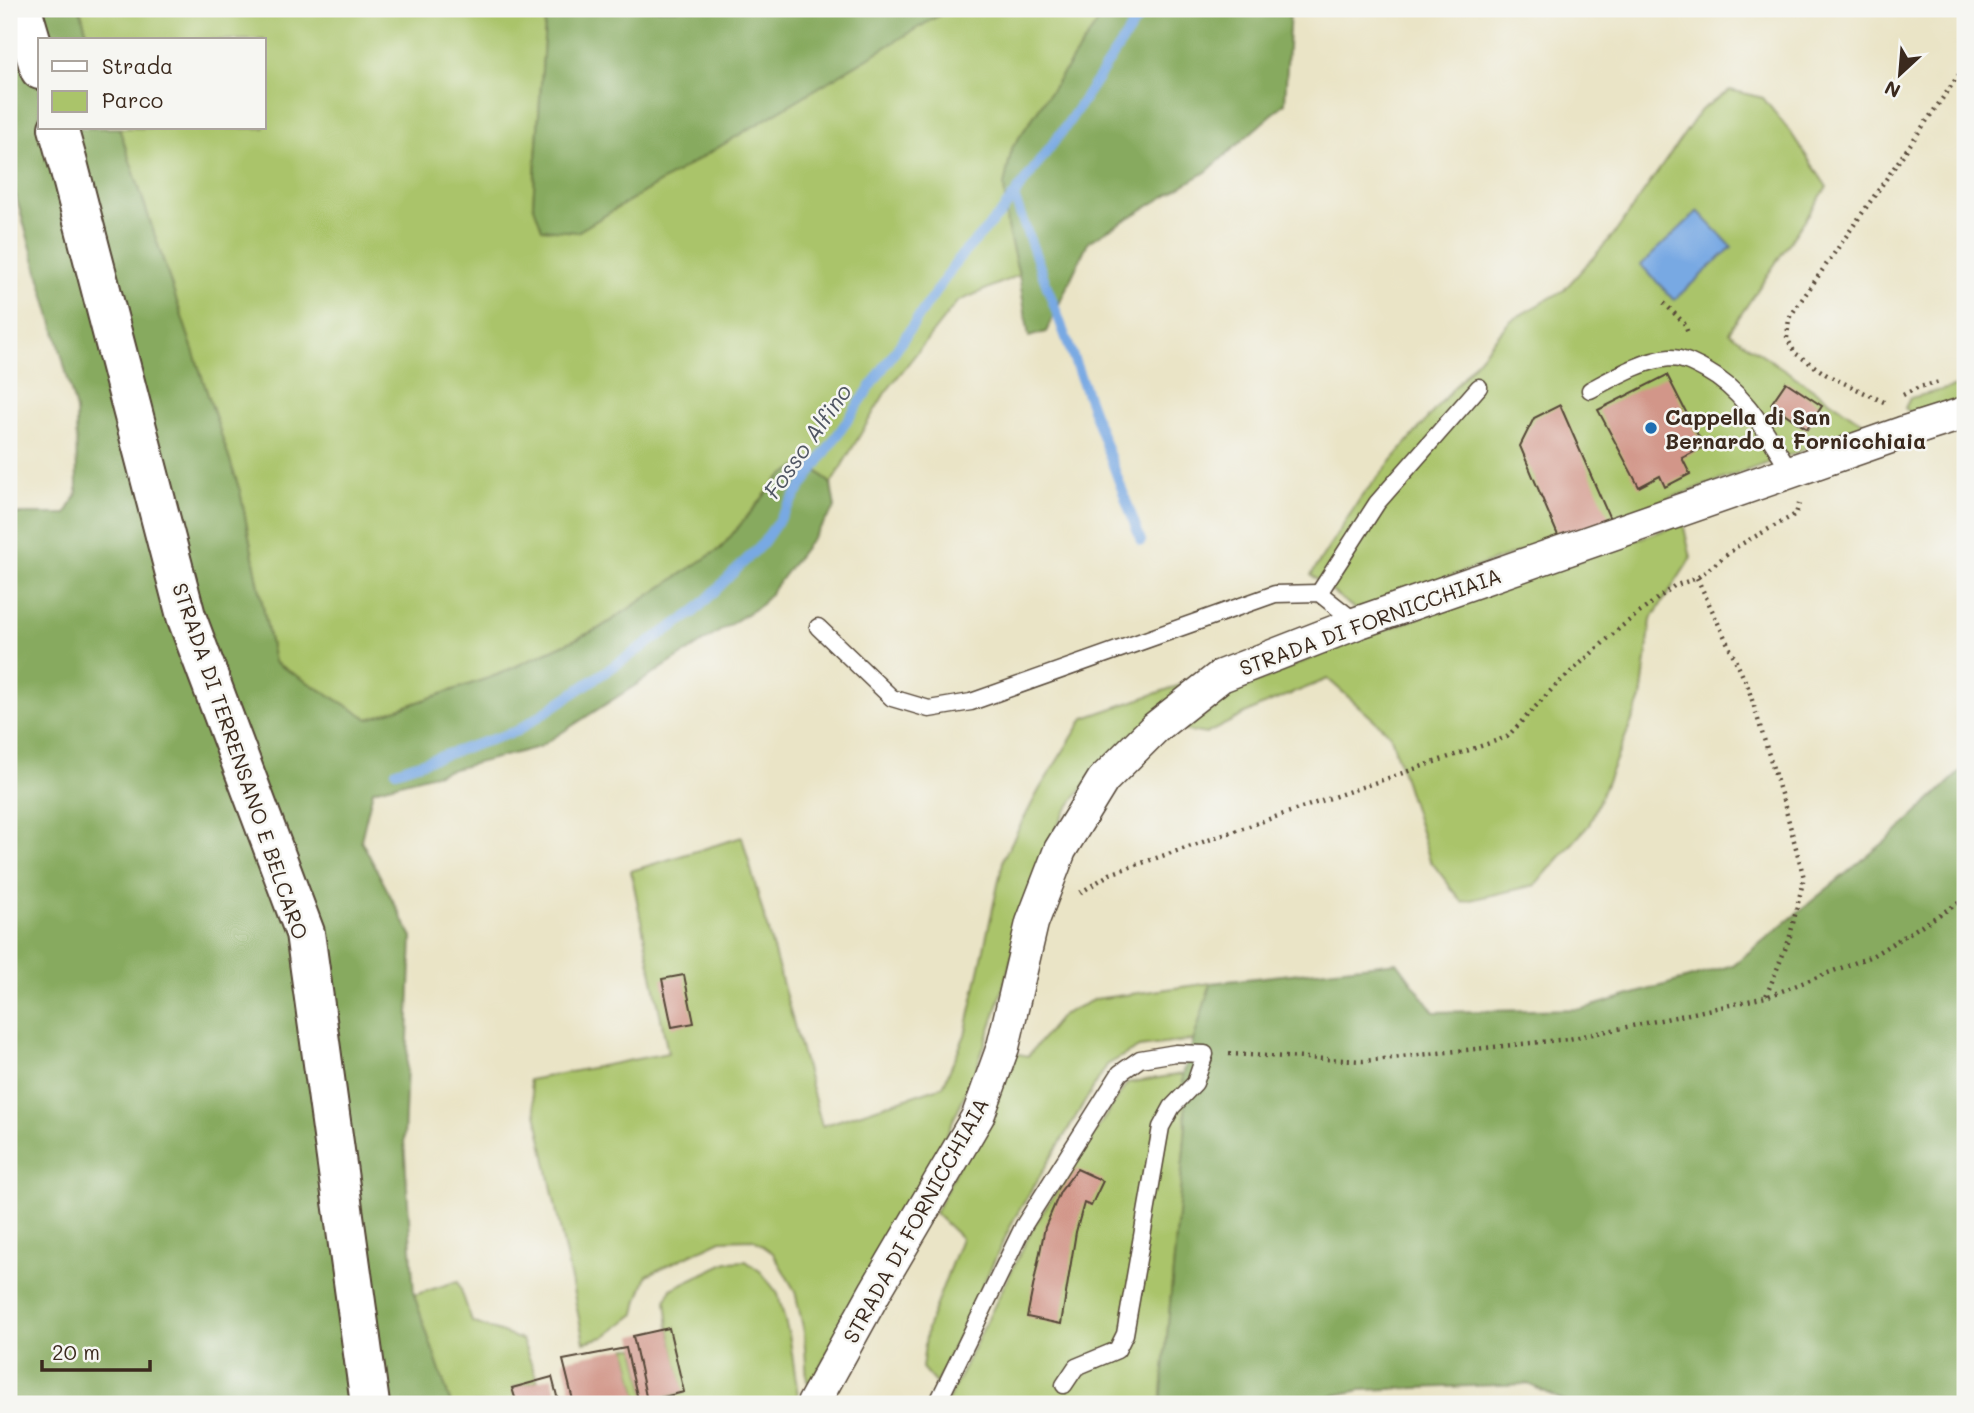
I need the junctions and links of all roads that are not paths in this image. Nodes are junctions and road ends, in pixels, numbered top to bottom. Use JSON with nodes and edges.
{"nodes":[{"id":1,"x":22,"y":9,"type":"edge"},
{"id":2,"x":38,"y":63,"type":"edge"},
{"id":3,"x":59,"y":130,"type":"edge"},
{"id":4,"x":1479,"y":387,"type":"dead end"},
{"id":5,"x":1590,"y":390,"type":"dead end"},
{"id":6,"x":1965,"y":413,"type":"edge"},
{"id":7,"x":1791,"y":472,"type":"junction"},
{"id":8,"x":1319,"y":593,"type":"junction"},
{"id":9,"x":1357,"y":623,"type":"junction"},
{"id":10,"x":818,"y":628,"type":"dead end"},
{"id":11,"x":1064,"y":1385,"type":"dead end"},
{"id":12,"x":370,"y":1404,"type":"edge"},
{"id":13,"x":813,"y":1404,"type":"edge"},
{"id":14,"x":937,"y":1404,"type":"edge"}],
"edges":[{"from":1,"to":2,"type":"street"},
{"from":3,"to":12,"type":"street","name":"STRADA DI TERRENSANO E BELCARO"},
{"from":4,"to":8,"type":"lane"},
{"from":5,"to":7,"type":"lane"},
{"from":6,"to":7,"type":"street","name":"STRADA DI FORNICCHIAIA"},
{"from":7,"to":9,"type":"street","name":"STRADA DI FORNICCHIAIA"},
{"from":8,"to":9,"type":"lane"},
{"from":8,"to":10,"type":"lane"},
{"from":9,"to":13,"type":"street","name":"STRADA DI FORNICCHIAIA"},
{"from":11,"to":14,"type":"lane"}]}
